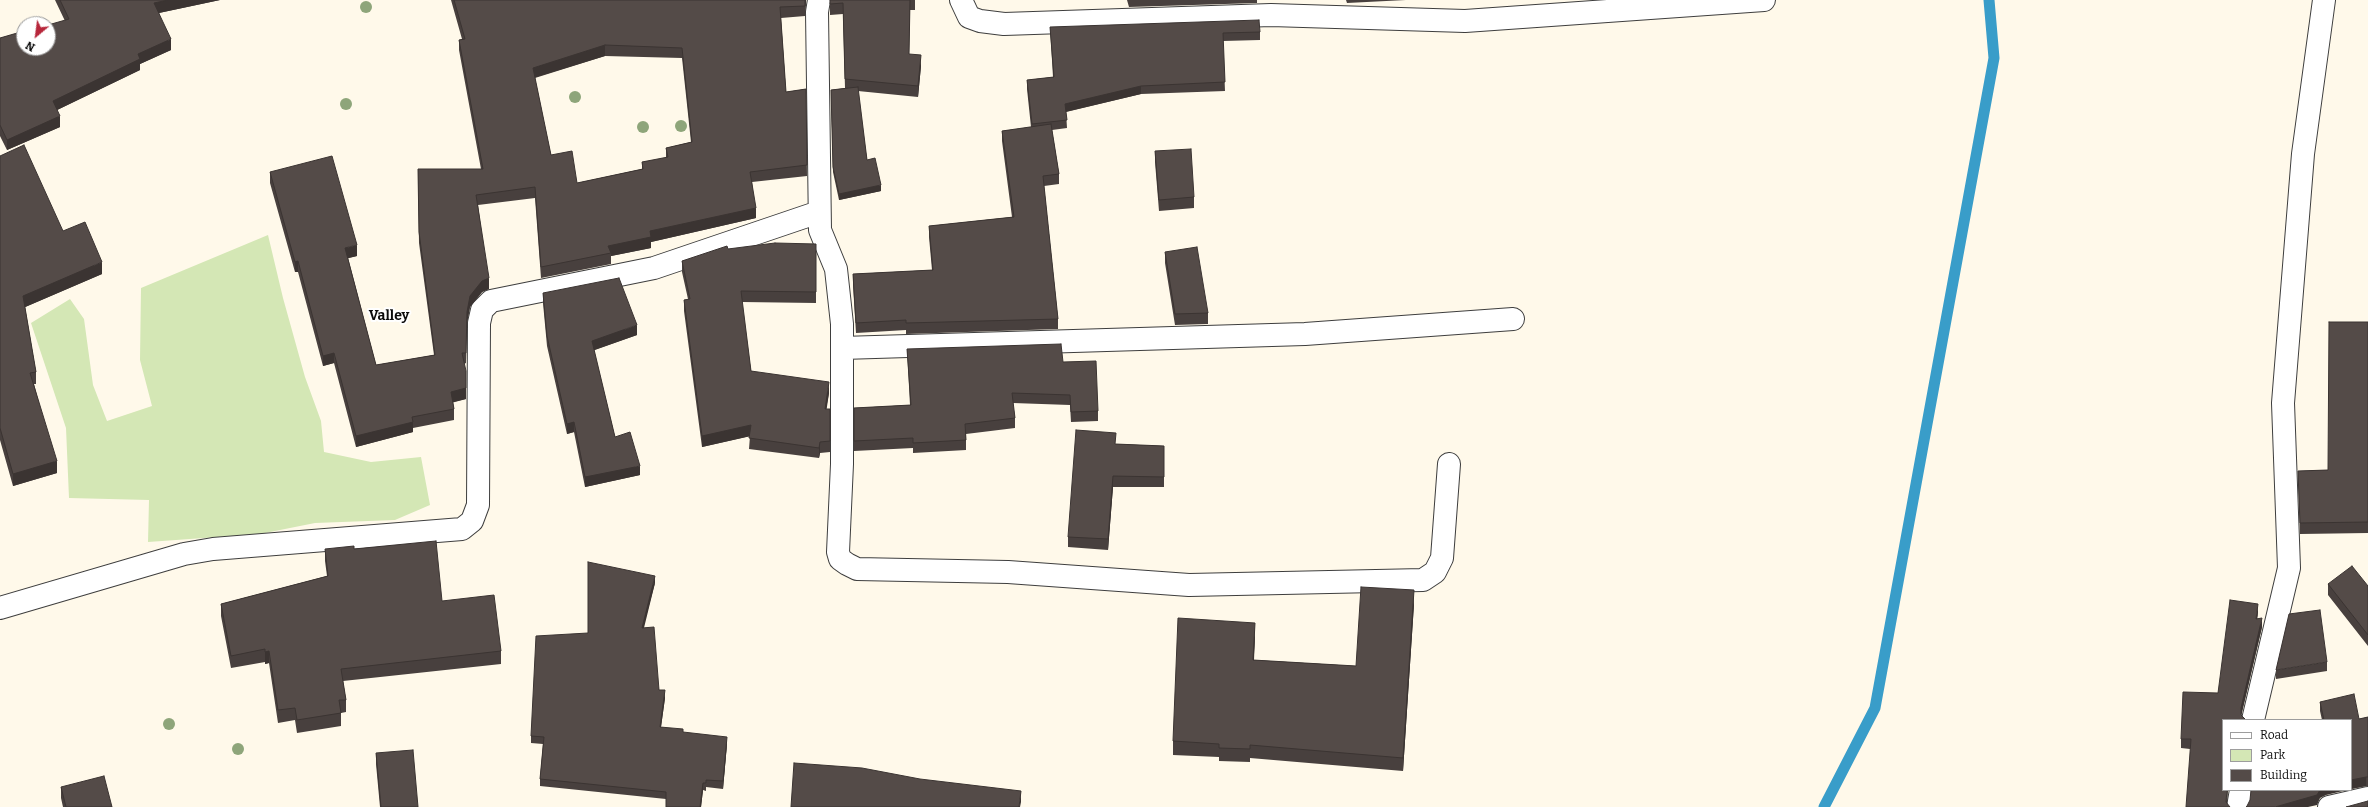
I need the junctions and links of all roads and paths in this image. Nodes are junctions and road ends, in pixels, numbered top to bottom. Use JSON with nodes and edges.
{"nodes":[{"id":1,"x":819,"y":0,"type":"edge"},
{"id":2,"x":961,"y":0,"type":"edge"},
{"id":3,"x":1764,"y":0,"type":"edge"},
{"id":4,"x":2324,"y":0,"type":"edge"},
{"id":5,"x":819,"y":212,"type":"junction"},
{"id":6,"x":1514,"y":319,"type":"dead end"},
{"id":7,"x":842,"y":348,"type":"junction"},
{"id":8,"x":1449,"y":464,"type":"dead end"},
{"id":9,"x":0,"y":608,"type":"edge"},
{"id":10,"x":2252,"y":719,"type":"edge"},
{"id":11,"x":2241,"y":791,"type":"edge"},
{"id":12,"x":2368,"y":798,"type":"edge"},
{"id":13,"x":2238,"y":807,"type":"edge"},
{"id":14,"x":2329,"y":807,"type":"edge"}],
"edges":[{"from":1,"to":5,"type":"street"},
{"from":2,"to":3,"type":"street"},
{"from":4,"to":10,"type":"street"},
{"from":5,"to":7,"type":"street"},
{"from":5,"to":9,"type":"street"},
{"from":6,"to":7,"type":"street"},
{"from":7,"to":8,"type":"street"},
{"from":11,"to":13,"type":"street"},
{"from":12,"to":14,"type":"street"}]}
